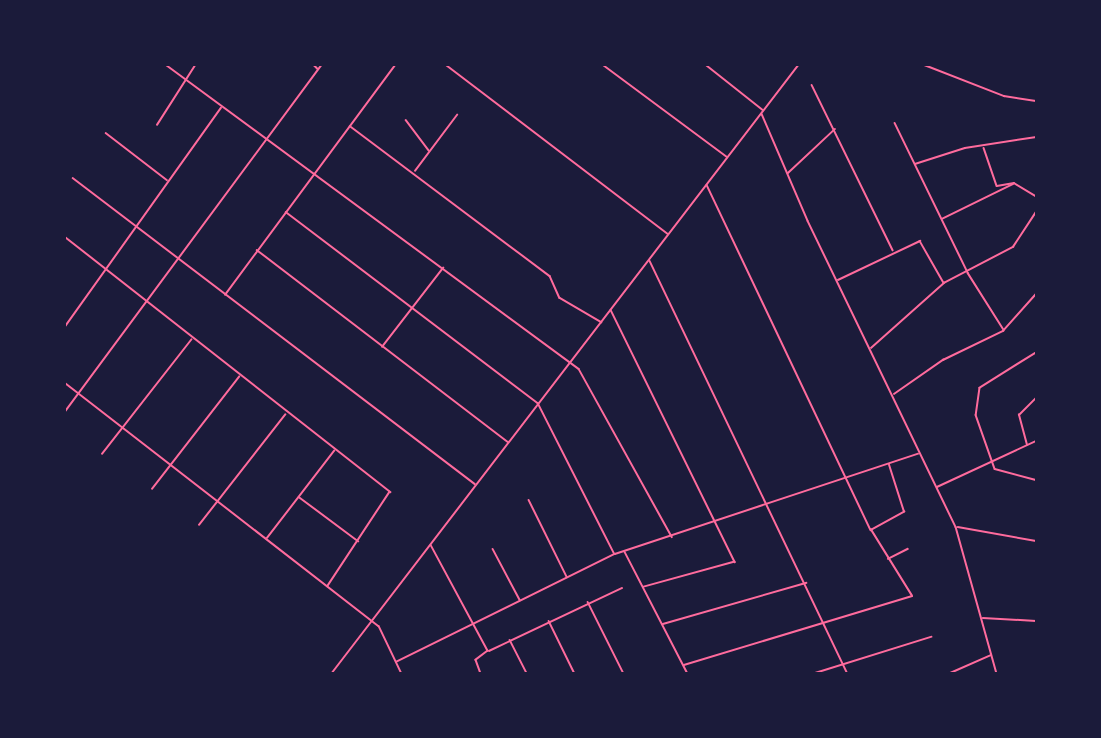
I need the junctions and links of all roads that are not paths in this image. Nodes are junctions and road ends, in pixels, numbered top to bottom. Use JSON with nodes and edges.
{"nodes":[{"id":1,"x":165,"y":64,"type":"edge"},
{"id":2,"x":196,"y":64,"type":"edge"},
{"id":3,"x":313,"y":64,"type":"edge"},
{"id":4,"x":322,"y":64,"type":"edge"},
{"id":5,"x":396,"y":64,"type":"edge"},
{"id":6,"x":445,"y":64,"type":"edge"},
{"id":7,"x":602,"y":64,"type":"edge"},
{"id":8,"x":705,"y":64,"type":"edge"},
{"id":9,"x":799,"y":64,"type":"edge"},
{"id":10,"x":922,"y":64,"type":"edge"},
{"id":11,"x":319,"y":70,"type":"junction"},
{"id":12,"x":186,"y":78,"type":"junction"},
{"id":13,"x":812,"y":85,"type":"dead end"},
{"id":14,"x":1036,"y":101,"type":"edge"},
{"id":15,"x":222,"y":107,"type":"junction"},
{"id":16,"x":763,"y":112,"type":"junction"},
{"id":17,"x":457,"y":114,"type":"dead end"},
{"id":18,"x":406,"y":120,"type":"dead end"},
{"id":19,"x":895,"y":123,"type":"dead end"},
{"id":20,"x":157,"y":125,"type":"dead end"},
{"id":21,"x":350,"y":126,"type":"junction"},
{"id":22,"x":835,"y":128,"type":"junction"},
{"id":23,"x":106,"y":133,"type":"dead end"},
{"id":24,"x":1036,"y":137,"type":"edge"},
{"id":25,"x":267,"y":141,"type":"junction"},
{"id":26,"x":984,"y":146,"type":"junction"},
{"id":27,"x":430,"y":151,"type":"junction"},
{"id":28,"x":727,"y":158,"type":"junction"},
{"id":29,"x":914,"y":164,"type":"junction"},
{"id":30,"x":316,"y":172,"type":"junction"},
{"id":31,"x":414,"y":172,"type":"junction"},
{"id":32,"x":788,"y":173,"type":"junction"},
{"id":33,"x":73,"y":178,"type":"dead end"},
{"id":34,"x":168,"y":181,"type":"junction"},
{"id":35,"x":1014,"y":183,"type":"junction"},
{"id":36,"x":706,"y":184,"type":"junction"},
{"id":37,"x":1036,"y":196,"type":"edge"},
{"id":38,"x":286,"y":212,"type":"junction"},
{"id":39,"x":1036,"y":212,"type":"edge"},
{"id":40,"x":941,"y":220,"type":"junction"},
{"id":41,"x":137,"y":227,"type":"junction"},
{"id":42,"x":669,"y":235,"type":"junction"},
{"id":43,"x":64,"y":236,"type":"edge"},
{"id":44,"x":257,"y":250,"type":"junction"},
{"id":45,"x":893,"y":250,"type":"junction"},
{"id":46,"x":178,"y":259,"type":"junction"},
{"id":47,"x":650,"y":260,"type":"junction"},
{"id":48,"x":443,"y":267,"type":"junction"},
{"id":49,"x":108,"y":269,"type":"junction"},
{"id":50,"x":968,"y":273,"type":"junction"},
{"id":51,"x":837,"y":281,"type":"junction"},
{"id":52,"x":944,"y":283,"type":"junction"},
{"id":53,"x":1036,"y":294,"type":"edge"},
{"id":54,"x":225,"y":295,"type":"junction"},
{"id":55,"x":147,"y":302,"type":"junction"},
{"id":56,"x":412,"y":309,"type":"junction"},
{"id":57,"x":610,"y":310,"type":"junction"},
{"id":58,"x":601,"y":322,"type":"junction"},
{"id":59,"x":64,"y":328,"type":"edge"},
{"id":60,"x":1004,"y":330,"type":"junction"},
{"id":61,"x":192,"y":340,"type":"junction"},
{"id":62,"x":381,"y":348,"type":"junction"},
{"id":63,"x":870,"y":348,"type":"junction"},
{"id":64,"x":1036,"y":353,"type":"edge"},
{"id":65,"x":570,"y":362,"type":"junction"},
{"id":66,"x":240,"y":377,"type":"junction"},
{"id":67,"x":64,"y":382,"type":"edge"},
{"id":68,"x":79,"y":394,"type":"junction"},
{"id":69,"x":893,"y":395,"type":"junction"},
{"id":70,"x":1036,"y":398,"type":"edge"},
{"id":71,"x":538,"y":403,"type":"junction"},
{"id":72,"x":64,"y":413,"type":"edge"},
{"id":73,"x":286,"y":413,"type":"junction"},
{"id":74,"x":123,"y":427,"type":"junction"},
{"id":75,"x":1036,"y":441,"type":"edge"},
{"id":76,"x":508,"y":442,"type":"junction"},
{"id":77,"x":1027,"y":445,"type":"junction"},
{"id":78,"x":335,"y":450,"type":"junction"},
{"id":79,"x":102,"y":454,"type":"dead end"},
{"id":80,"x":920,"y":454,"type":"junction"},
{"id":81,"x":991,"y":462,"type":"junction"},
{"id":82,"x":888,"y":464,"type":"junction"},
{"id":83,"x":171,"y":465,"type":"junction"},
{"id":84,"x":843,"y":480,"type":"junction"},
{"id":85,"x":1036,"y":480,"type":"edge"},
{"id":86,"x":475,"y":484,"type":"junction"},
{"id":87,"x":936,"y":487,"type":"junction"},
{"id":88,"x":152,"y":489,"type":"dead end"},
{"id":89,"x":299,"y":496,"type":"junction"},
{"id":90,"x":529,"y":500,"type":"dead end"},
{"id":91,"x":219,"y":501,"type":"junction"},
{"id":92,"x":769,"y":506,"type":"junction"},
{"id":93,"x":714,"y":524,"type":"junction"},
{"id":94,"x":199,"y":525,"type":"dead end"},
{"id":95,"x":956,"y":527,"type":"junction"},
{"id":96,"x":871,"y":530,"type":"junction"},
{"id":97,"x":672,"y":537,"type":"junction"},
{"id":98,"x":267,"y":539,"type":"junction"},
{"id":99,"x":358,"y":541,"type":"junction"},
{"id":100,"x":1036,"y":541,"type":"edge"},
{"id":101,"x":431,"y":544,"type":"junction"},
{"id":102,"x":493,"y":549,"type":"dead end"},
{"id":103,"x":908,"y":549,"type":"dead end"},
{"id":104,"x":625,"y":550,"type":"junction"},
{"id":105,"x":615,"y":554,"type":"junction"},
{"id":106,"x":888,"y":559,"type":"junction"},
{"id":107,"x":567,"y":578,"type":"junction"},
{"id":108,"x":808,"y":582,"type":"junction"},
{"id":109,"x":328,"y":586,"type":"junction"},
{"id":110,"x":644,"y":587,"type":"junction"},
{"id":111,"x":622,"y":588,"type":"dead end"},
{"id":112,"x":520,"y":601,"type":"junction"},
{"id":113,"x":588,"y":603,"type":"junction"},
{"id":114,"x":982,"y":618,"type":"junction"},
{"id":115,"x":373,"y":620,"type":"junction"},
{"id":116,"x":549,"y":621,"type":"junction"},
{"id":117,"x":1036,"y":621,"type":"edge"},
{"id":118,"x":825,"y":622,"type":"junction"},
{"id":119,"x":663,"y":624,"type":"junction"},
{"id":120,"x":476,"y":625,"type":"junction"},
{"id":121,"x":932,"y":637,"type":"dead end"},
{"id":122,"x":510,"y":640,"type":"junction"},
{"id":123,"x":488,"y":651,"type":"junction"},
{"id":124,"x":992,"y":655,"type":"junction"},
{"id":125,"x":396,"y":662,"type":"junction"},
{"id":126,"x":844,"y":663,"type":"junction"},
{"id":127,"x":684,"y":665,"type":"junction"},
{"id":128,"x":331,"y":674,"type":"edge"},
{"id":129,"x":402,"y":674,"type":"edge"},
{"id":130,"x":481,"y":674,"type":"edge"},
{"id":131,"x":527,"y":674,"type":"edge"},
{"id":132,"x":576,"y":674,"type":"edge"},
{"id":133,"x":624,"y":674,"type":"edge"},
{"id":134,"x":688,"y":674,"type":"edge"},
{"id":135,"x":812,"y":674,"type":"edge"},
{"id":136,"x":848,"y":674,"type":"edge"},
{"id":137,"x":948,"y":674,"type":"edge"},
{"id":138,"x":997,"y":674,"type":"edge"}],
"edges":[{"from":1,"to":12,"type":"street"},
{"from":2,"to":12,"type":"street"},
{"from":3,"to":11,"type":"street"},
{"from":4,"to":11,"type":"street"},
{"from":5,"to":21,"type":"street"},
{"from":6,"to":42,"type":"street"},
{"from":7,"to":28,"type":"street"},
{"from":8,"to":16,"type":"street"},
{"from":9,"to":16,"type":"main road"},
{"from":10,"to":14,"type":"street"},
{"from":11,"to":25,"type":"street"},
{"from":12,"to":15,"type":"street"},
{"from":12,"to":20,"type":"street"},
{"from":13,"to":22,"type":"street"},
{"from":15,"to":25,"type":"street"},
{"from":15,"to":34,"type":"street"},
{"from":16,"to":28,"type":"main road"},
{"from":16,"to":32,"type":"street"},
{"from":17,"to":27,"type":"street"},
{"from":18,"to":27,"type":"street"},
{"from":19,"to":29,"type":"street"},
{"from":21,"to":30,"type":"street"},
{"from":21,"to":31,"type":"street"},
{"from":22,"to":32,"type":"street"},
{"from":22,"to":45,"type":"street"},
{"from":23,"to":34,"type":"street"},
{"from":24,"to":26,"type":"street"},
{"from":25,"to":30,"type":"street"},
{"from":25,"to":46,"type":"street"},
{"from":26,"to":29,"type":"street"},
{"from":26,"to":35,"type":"street"},
{"from":27,"to":31,"type":"street"},
{"from":28,"to":36,"type":"main road"},
{"from":29,"to":40,"type":"street"},
{"from":30,"to":38,"type":"street"},
{"from":30,"to":48,"type":"street"},
{"from":31,"to":58,"type":"street"},
{"from":32,"to":51,"type":"street"},
{"from":33,"to":41,"type":"street"},
{"from":34,"to":41,"type":"street"},
{"from":35,"to":37,"type":"street"},
{"from":35,"to":40,"type":"street"},
{"from":36,"to":42,"type":"main road"},
{"from":36,"to":84,"type":"street"},
{"from":38,"to":44,"type":"street"},
{"from":38,"to":56,"type":"street"},
{"from":39,"to":50,"type":"street"},
{"from":40,"to":50,"type":"street"},
{"from":41,"to":46,"type":"street"},
{"from":41,"to":49,"type":"street"},
{"from":42,"to":47,"type":"main road"},
{"from":43,"to":49,"type":"street"},
{"from":44,"to":54,"type":"street"},
{"from":44,"to":62,"type":"street"},
{"from":45,"to":51,"type":"street"},
{"from":45,"to":52,"type":"street"},
{"from":46,"to":54,"type":"street"},
{"from":46,"to":55,"type":"street"},
{"from":47,"to":57,"type":"main road"},
{"from":47,"to":92,"type":"street"},
{"from":48,"to":56,"type":"street"},
{"from":48,"to":65,"type":"street"},
{"from":49,"to":55,"type":"street"},
{"from":49,"to":59,"type":"street"},
{"from":50,"to":52,"type":"street"},
{"from":50,"to":60,"type":"street"},
{"from":51,"to":63,"type":"street"},
{"from":52,"to":63,"type":"street"},
{"from":53,"to":60,"type":"street"},
{"from":54,"to":86,"type":"street"},
{"from":55,"to":61,"type":"street"},
{"from":55,"to":68,"type":"street"},
{"from":56,"to":62,"type":"street"},
{"from":56,"to":71,"type":"street"},
{"from":57,"to":58,"type":"main road"},
{"from":57,"to":93,"type":"street"},
{"from":58,"to":65,"type":"main road"},
{"from":60,"to":69,"type":"street"},
{"from":61,"to":66,"type":"street"},
{"from":61,"to":74,"type":"street"},
{"from":62,"to":76,"type":"street"},
{"from":63,"to":69,"type":"street"},
{"from":64,"to":81,"type":"street"},
{"from":65,"to":71,"type":"main road"},
{"from":65,"to":97,"type":"street"},
{"from":66,"to":73,"type":"street"},
{"from":66,"to":83,"type":"street"},
{"from":67,"to":68,"type":"street"},
{"from":68,"to":72,"type":"street"},
{"from":68,"to":74,"type":"street"},
{"from":69,"to":80,"type":"street"},
{"from":70,"to":77,"type":"street"},
{"from":71,"to":76,"type":"main road"},
{"from":71,"to":105,"type":"street"},
{"from":73,"to":78,"type":"street"},
{"from":73,"to":91,"type":"street"},
{"from":74,"to":79,"type":"street"},
{"from":74,"to":83,"type":"street"},
{"from":75,"to":77,"type":"street"},
{"from":76,"to":86,"type":"main road"},
{"from":77,"to":81,"type":"street"},
{"from":78,"to":89,"type":"street"},
{"from":78,"to":99,"type":"street"},
{"from":80,"to":82,"type":"street"},
{"from":80,"to":87,"type":"street"},
{"from":81,"to":85,"type":"street"},
{"from":81,"to":87,"type":"street"},
{"from":82,"to":84,"type":"street"},
{"from":82,"to":96,"type":"street"},
{"from":83,"to":88,"type":"street"},
{"from":83,"to":91,"type":"street"},
{"from":84,"to":92,"type":"street"},
{"from":84,"to":96,"type":"street"},
{"from":86,"to":101,"type":"main road"},
{"from":87,"to":95,"type":"street"},
{"from":89,"to":98,"type":"street"},
{"from":89,"to":99,"type":"street"},
{"from":90,"to":107,"type":"street"},
{"from":91,"to":94,"type":"street"},
{"from":91,"to":98,"type":"street"},
{"from":92,"to":93,"type":"street"},
{"from":92,"to":108,"type":"street"},
{"from":93,"to":97,"type":"street"},
{"from":93,"to":110,"type":"street"},
{"from":95,"to":100,"type":"street"},
{"from":95,"to":114,"type":"street"},
{"from":96,"to":106,"type":"street"},
{"from":97,"to":104,"type":"street"},
{"from":98,"to":109,"type":"street"},
{"from":99,"to":109,"type":"street"},
{"from":101,"to":115,"type":"main road"},
{"from":101,"to":120,"type":"street"},
{"from":102,"to":112,"type":"street"},
{"from":103,"to":106,"type":"street"},
{"from":104,"to":105,"type":"street"},
{"from":104,"to":110,"type":"street"},
{"from":105,"to":107,"type":"street"},
{"from":106,"to":118,"type":"street"},
{"from":107,"to":112,"type":"street"},
{"from":108,"to":118,"type":"street"},
{"from":108,"to":119,"type":"street"},
{"from":109,"to":115,"type":"street"},
{"from":110,"to":119,"type":"street"},
{"from":111,"to":113,"type":"street"},
{"from":112,"to":120,"type":"street"},
{"from":113,"to":116,"type":"street"},
{"from":113,"to":133,"type":"street"},
{"from":114,"to":117,"type":"street"},
{"from":114,"to":124,"type":"street"},
{"from":115,"to":125,"type":"street"},
{"from":115,"to":128,"type":"main road"},
{"from":116,"to":122,"type":"street"},
{"from":116,"to":132,"type":"street"},
{"from":118,"to":126,"type":"street"},
{"from":118,"to":127,"type":"street"},
{"from":119,"to":127,"type":"street"},
{"from":120,"to":123,"type":"street"},
{"from":120,"to":125,"type":"street"},
{"from":121,"to":126,"type":"street"},
{"from":122,"to":123,"type":"street"},
{"from":122,"to":131,"type":"street"},
{"from":123,"to":130,"type":"street"},
{"from":124,"to":137,"type":"street"},
{"from":124,"to":138,"type":"street"},
{"from":125,"to":129,"type":"street"},
{"from":126,"to":135,"type":"street"},
{"from":126,"to":136,"type":"street"},
{"from":127,"to":134,"type":"street"}]}
